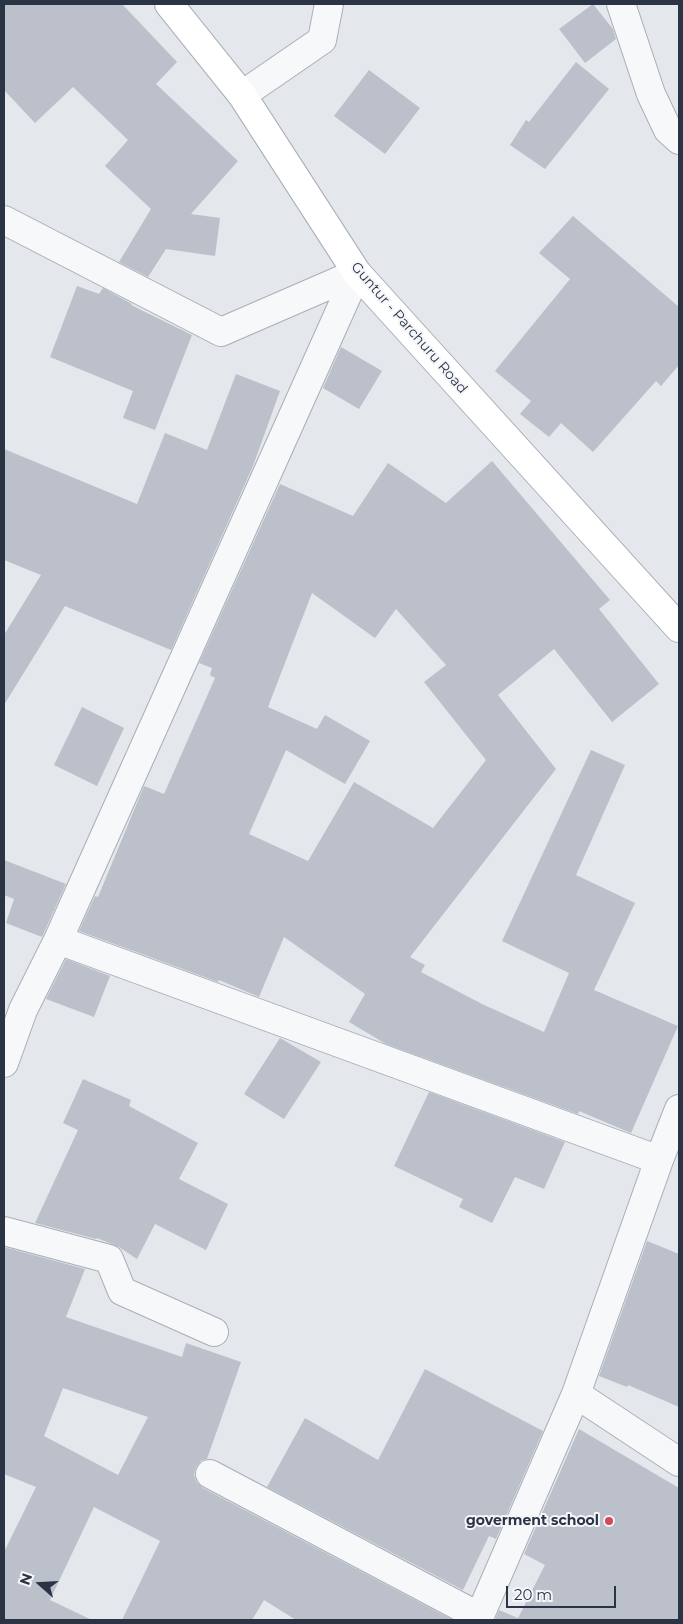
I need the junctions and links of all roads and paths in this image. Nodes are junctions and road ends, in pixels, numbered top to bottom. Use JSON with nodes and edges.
{"nodes":[{"id":1,"x":169,"y":4,"type":"edge"},
{"id":2,"x":329,"y":4,"type":"edge"},
{"id":3,"x":621,"y":4,"type":"edge"},
{"id":4,"x":242,"y":95,"type":"junction"},
{"id":5,"x":679,"y":140,"type":"edge"},
{"id":6,"x":4,"y":220,"type":"edge"},
{"id":7,"x":357,"y":273,"type":"junction"},
{"id":8,"x":679,"y":628,"type":"edge"},
{"id":9,"x":58,"y":940,"type":"junction"},
{"id":10,"x":13,"y":1006,"type":"edge"},
{"id":11,"x":4,"y":1063,"type":"edge"},
{"id":12,"x":679,"y":1109,"type":"edge"},
{"id":13,"x":659,"y":1160,"type":"junction"},
{"id":14,"x":4,"y":1231,"type":"edge"},
{"id":15,"x":214,"y":1332,"type":"dead end"},
{"id":16,"x":576,"y":1394,"type":"junction"},
{"id":17,"x":679,"y":1462,"type":"edge"},
{"id":18,"x":210,"y":1474,"type":"dead end"},
{"id":19,"x":479,"y":1619,"type":"edge"}],
"edges":[{"from":1,"to":4,"type":"street","name":"Guntur - Parchuru Road"},
{"from":2,"to":4,"type":"street"},
{"from":3,"to":5,"type":"street"},
{"from":4,"to":7,"type":"street","name":"Guntur - Parchuru Road"},
{"from":6,"to":7,"type":"street"},
{"from":7,"to":8,"type":"street","name":"Guntur - Parchuru Road"},
{"from":7,"to":9,"type":"street"},
{"from":9,"to":10,"type":"street"},
{"from":9,"to":13,"type":"street"},
{"from":10,"to":11,"type":"street"},
{"from":12,"to":13,"type":"street"},
{"from":13,"to":16,"type":"street"},
{"from":14,"to":15,"type":"street"},
{"from":16,"to":17,"type":"street"},
{"from":16,"to":19,"type":"street"},
{"from":18,"to":19,"type":"street"}]}
